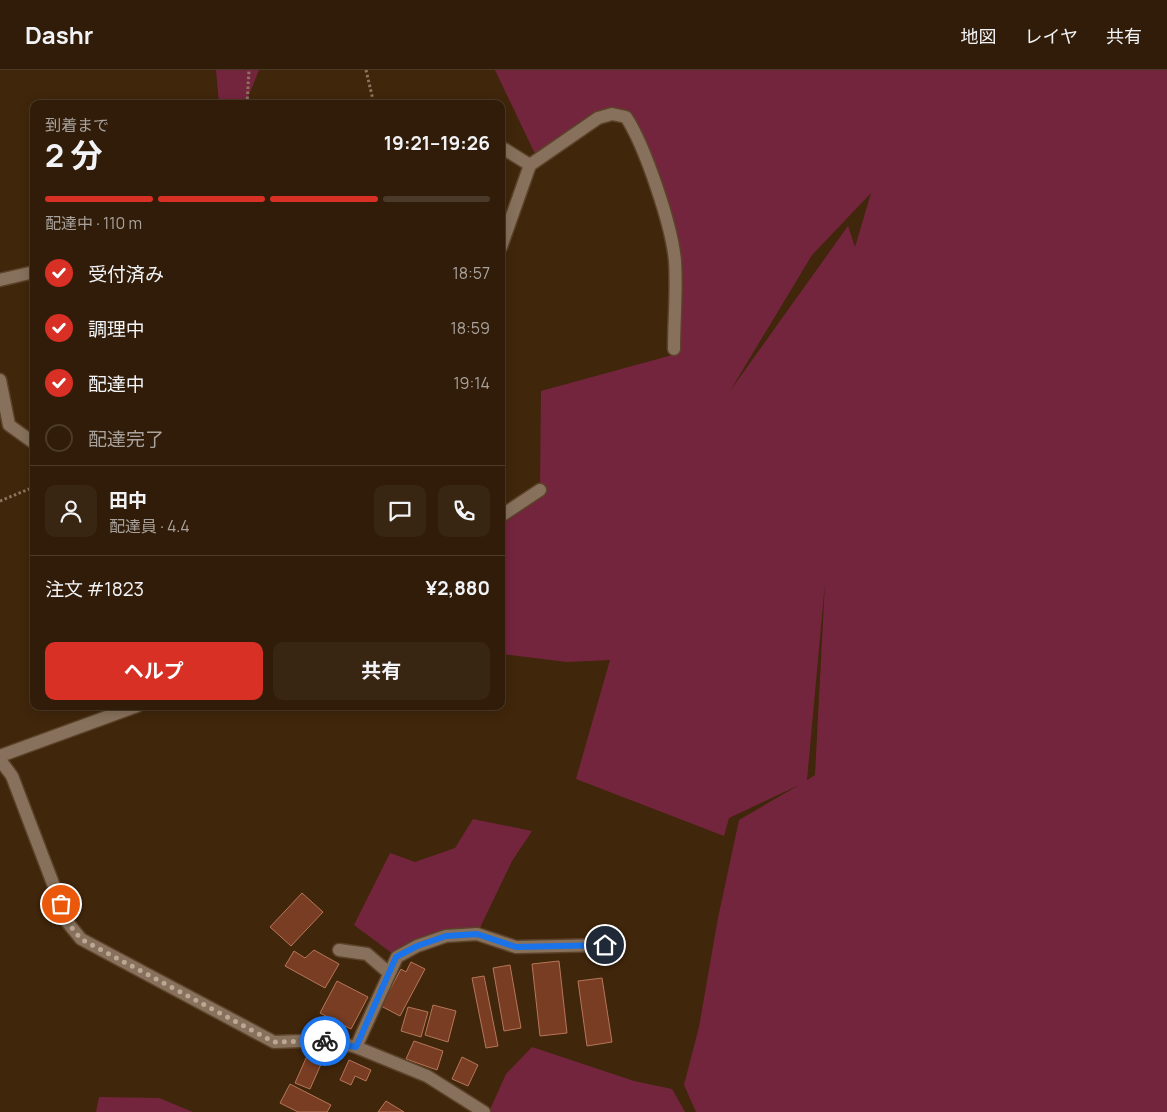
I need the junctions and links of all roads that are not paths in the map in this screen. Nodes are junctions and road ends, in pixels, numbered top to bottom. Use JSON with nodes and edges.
{"nodes":[{"id":1,"x":505,"y":149,"type":"edge"},
{"id":2,"x":530,"y":165,"type":"junction"},
{"id":3,"x":505,"y":236,"type":"edge"},
{"id":4,"x":30,"y":273,"type":"edge"},
{"id":5,"x":0,"y":280,"type":"edge"},
{"id":6,"x":674,"y":349,"type":"dead end"},
{"id":7,"x":0,"y":380,"type":"edge"},
{"id":8,"x":30,"y":440,"type":"edge"},
{"id":9,"x":540,"y":490,"type":"dead end"},
{"id":10,"x":505,"y":513,"type":"edge"},
{"id":11,"x":125,"y":710,"type":"edge"},
{"id":12,"x":0,"y":756,"type":"edge"},
{"id":13,"x":0,"y":760,"type":"edge"},
{"id":14,"x":605,"y":945,"type":"dead end"},
{"id":15,"x":339,"y":950,"type":"dead end"},
{"id":16,"x":389,"y":973,"type":"junction"},
{"id":17,"x":356,"y":1047,"type":"junction"},
{"id":18,"x":484,"y":1112,"type":"edge"}],
"edges":[{"from":1,"to":2,"type":"street"},
{"from":2,"to":3,"type":"street"},
{"from":2,"to":6,"type":"street"},
{"from":4,"to":5,"type":"street"},
{"from":7,"to":8,"type":"street"},
{"from":9,"to":10,"type":"street"},
{"from":11,"to":12,"type":"street"},
{"from":13,"to":17,"type":"street"},
{"from":14,"to":16,"type":"street"},
{"from":15,"to":16,"type":"street"},
{"from":16,"to":17,"type":"street"},
{"from":17,"to":18,"type":"street"}]}
